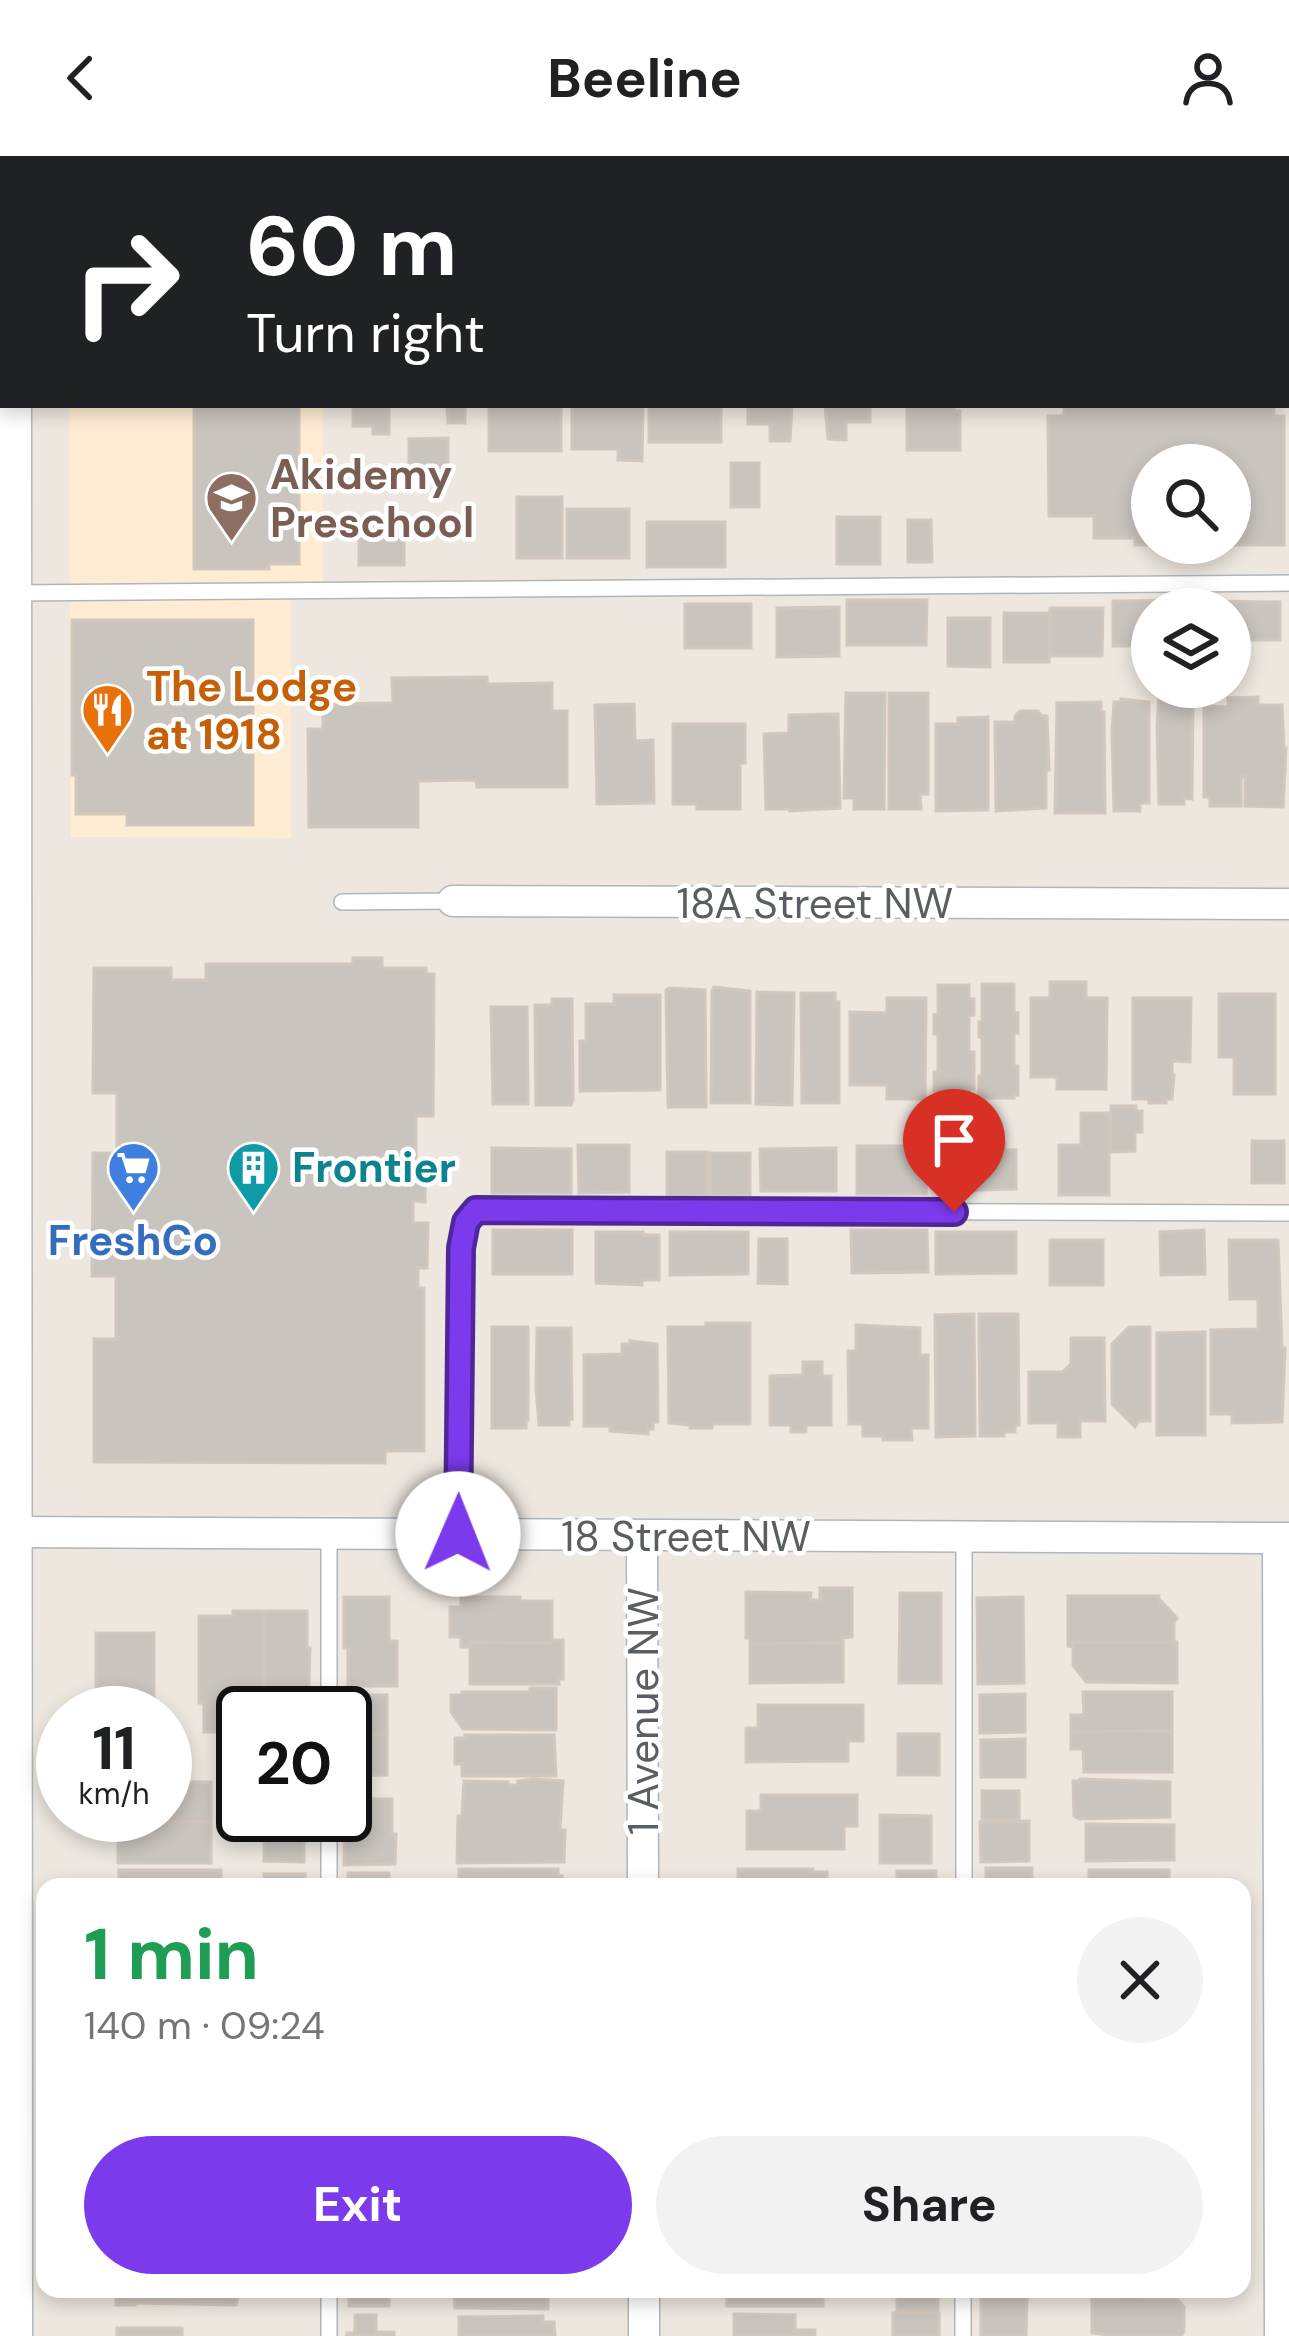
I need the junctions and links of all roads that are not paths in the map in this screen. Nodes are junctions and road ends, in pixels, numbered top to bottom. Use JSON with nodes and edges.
{"nodes":[{"id":1,"x":10,"y":408,"type":"edge"},
{"id":2,"x":1289,"y":583,"type":"edge"},
{"id":3,"x":9,"y":593,"type":"junction"},
{"id":4,"x":453,"y":901,"type":"joint"},
{"id":5,"x":342,"y":902,"type":"dead end"},
{"id":6,"x":1289,"y":904,"type":"edge"},
{"id":7,"x":1289,"y":1213,"type":"edge"},
{"id":8,"x":5,"y":1273,"type":"edge"},
{"id":9,"x":10,"y":1532,"type":"junction"},
{"id":10,"x":329,"y":1534,"type":"junction"},
{"id":11,"x":458,"y":1534,"type":"junction"},
{"id":12,"x":642,"y":1535,"type":"junction"},
{"id":13,"x":964,"y":1537,"type":"junction"},
{"id":14,"x":1283,"y":1538,"type":"edge"},
{"id":15,"x":329,"y":1686,"type":"edge"},
{"id":16,"x":329,"y":1842,"type":"edge"},
{"id":17,"x":329,"y":1878,"type":"edge"},
{"id":18,"x":643,"y":1878,"type":"edge"},
{"id":19,"x":964,"y":1878,"type":"edge"},
{"id":20,"x":6,"y":2285,"type":"edge"},
{"id":21,"x":329,"y":2298,"type":"edge"},
{"id":22,"x":644,"y":2298,"type":"edge"},
{"id":23,"x":963,"y":2298,"type":"edge"},
{"id":24,"x":11,"y":2336,"type":"edge"},
{"id":25,"x":329,"y":2336,"type":"edge"},
{"id":26,"x":644,"y":2336,"type":"edge"},
{"id":27,"x":963,"y":2336,"type":"edge"},
{"id":28,"x":1280,"y":2336,"type":"edge"}],
"edges":[{"from":1,"to":3,"type":"street"},
{"from":2,"to":3,"type":"lane"},
{"from":3,"to":8,"type":"street"},
{"from":4,"to":5,"type":"lane","name":"18A Street NW"},
{"from":4,"to":6,"type":"street","name":"18A Street NW"},
{"from":7,"to":11,"type":"lane"},
{"from":8,"to":9,"type":"street"},
{"from":9,"to":10,"type":"street","name":"18 Street NW"},
{"from":9,"to":20,"type":"street"},
{"from":10,"to":11,"type":"street","name":"18 Street NW"},
{"from":10,"to":15,"type":"lane"},
{"from":11,"to":12,"type":"street","name":"18 Street NW"},
{"from":12,"to":13,"type":"street","name":"18 Street NW"},
{"from":12,"to":18,"type":"street","name":"1 Avenue NW"},
{"from":13,"to":14,"type":"street","name":"18 Street NW"},
{"from":13,"to":19,"type":"lane"},
{"from":14,"to":28,"type":"street"},
{"from":16,"to":17,"type":"lane"},
{"from":20,"to":24,"type":"street"},
{"from":21,"to":25,"type":"lane"},
{"from":22,"to":26,"type":"street"},
{"from":23,"to":27,"type":"lane"}]}
